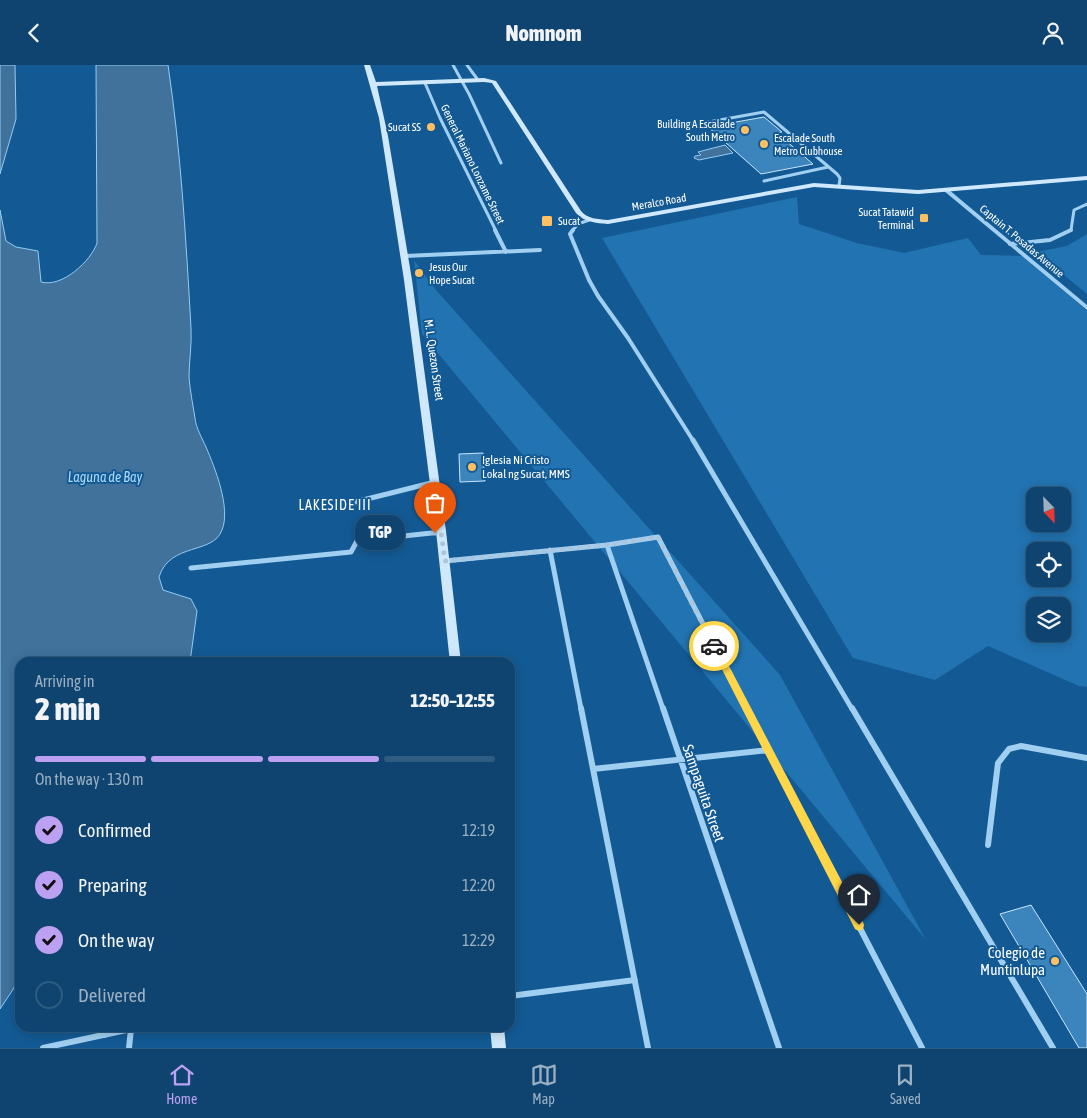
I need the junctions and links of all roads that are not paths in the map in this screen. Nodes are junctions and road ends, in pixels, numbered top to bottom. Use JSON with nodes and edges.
{"nodes":[{"id":1,"x":367,"y":65,"type":"edge"},
{"id":2,"x":453,"y":65,"type":"edge"},
{"id":3,"x":467,"y":65,"type":"edge"},
{"id":4,"x":462,"y":80,"type":"junction"},
{"id":5,"x":478,"y":80,"type":"junction"},
{"id":6,"x":425,"y":83,"type":"junction"},
{"id":7,"x":375,"y":84,"type":"junction"},
{"id":8,"x":704,"y":123,"type":"dead end"},
{"id":9,"x":501,"y":163,"type":"dead end"},
{"id":10,"x":828,"y":167,"type":"junction"},
{"id":11,"x":1087,"y":178,"type":"edge"},
{"id":12,"x":764,"y":181,"type":"dead end"},
{"id":13,"x":1020,"y":185,"type":"junction"},
{"id":14,"x":1087,"y":185,"type":"edge"},
{"id":15,"x":839,"y":186,"type":"junction"},
{"id":16,"x":948,"y":190,"type":"junction"},
{"id":17,"x":1087,"y":203,"type":"edge"},
{"id":18,"x":589,"y":220,"type":"junction"},
{"id":19,"x":1014,"y":244,"type":"junction"},
{"id":20,"x":540,"y":249,"type":"dead end"},
{"id":21,"x":506,"y":251,"type":"junction"},
{"id":22,"x":405,"y":256,"type":"junction"},
{"id":23,"x":1087,"y":302,"type":"edge"},
{"id":24,"x":1087,"y":308,"type":"edge"},
{"id":25,"x":434,"y":482,"type":"junction"},
{"id":26,"x":351,"y":503,"type":"dead end"},
{"id":27,"x":441,"y":532,"type":"junction"},
{"id":28,"x":607,"y":545,"type":"junction"},
{"id":29,"x":550,"y":550,"type":"junction"},
{"id":30,"x":445,"y":561,"type":"junction"},
{"id":31,"x":192,"y":568,"type":"dead end"},
{"id":32,"x":455,"y":657,"type":"edge"},
{"id":33,"x":768,"y":750,"type":"junction"},
{"id":34,"x":1087,"y":759,"type":"edge"},
{"id":35,"x":679,"y":760,"type":"junction"},
{"id":36,"x":593,"y":769,"type":"junction"},
{"id":37,"x":988,"y":845,"type":"dead end"},
{"id":38,"x":635,"y":980,"type":"junction"},
{"id":39,"x":515,"y":995,"type":"edge"},
{"id":40,"x":102,"y":1032,"type":"edge"},
{"id":41,"x":131,"y":1032,"type":"edge"},
{"id":42,"x":497,"y":1032,"type":"edge"},
{"id":43,"x":43,"y":1048,"type":"edge"},
{"id":44,"x":129,"y":1048,"type":"edge"},
{"id":45,"x":499,"y":1048,"type":"edge"},
{"id":46,"x":648,"y":1048,"type":"edge"},
{"id":47,"x":779,"y":1048,"type":"edge"},
{"id":48,"x":922,"y":1048,"type":"edge"},
{"id":49,"x":1053,"y":1048,"type":"edge"}],
"edges":[{"from":1,"to":7,"type":"main road","name":"M. L. Quezon Street"},
{"from":2,"to":4,"type":"street"},
{"from":3,"to":5,"type":"street"},
{"from":4,"to":5,"type":"main road"},
{"from":4,"to":6,"type":"main road"},
{"from":4,"to":9,"type":"street"},
{"from":5,"to":18,"type":"main road"},
{"from":6,"to":7,"type":"main road"},
{"from":6,"to":21,"type":"street","name":"General Mariano Lonzame Street"},
{"from":7,"to":22,"type":"main road","name":"M. L. Quezon Street"},
{"from":8,"to":10,"type":"street"},
{"from":10,"to":12,"type":"street"},
{"from":10,"to":15,"type":"street"},
{"from":11,"to":13,"type":"main road","name":"Meralco Road"},
{"from":13,"to":14,"type":"main road","name":"Meralco Road"},
{"from":13,"to":16,"type":"main road","name":"Meralco Road"},
{"from":15,"to":16,"type":"main road","name":"Meralco Road"},
{"from":15,"to":18,"type":"main road","name":"Meralco Road"},
{"from":16,"to":19,"type":"street","name":"Captain T. Posadas Avenue"},
{"from":17,"to":19,"type":"street"},
{"from":18,"to":49,"type":"street"},
{"from":19,"to":23,"type":"street","name":"Captain T. Posadas Avenue"},
{"from":19,"to":24,"type":"street","name":"Captain T. Posadas Avenue"},
{"from":20,"to":21,"type":"street"},
{"from":21,"to":22,"type":"street"},
{"from":22,"to":25,"type":"main road","name":"M. L. Quezon Street"},
{"from":25,"to":26,"type":"street"},
{"from":25,"to":27,"type":"main road","name":"M. L. Quezon Street"},
{"from":27,"to":30,"type":"main road","name":"M. L. Quezon Street"},
{"from":27,"to":31,"type":"street"},
{"from":28,"to":29,"type":"street"},
{"from":28,"to":33,"type":"street"},
{"from":28,"to":35,"type":"street","name":"Sampaguita Street"},
{"from":29,"to":30,"type":"street"},
{"from":29,"to":36,"type":"street"},
{"from":30,"to":32,"type":"main road","name":"M. L. Quezon Street"},
{"from":33,"to":35,"type":"street"},
{"from":33,"to":48,"type":"street"},
{"from":34,"to":37,"type":"street"},
{"from":35,"to":36,"type":"street"},
{"from":35,"to":47,"type":"street","name":"Sampaguita Street"},
{"from":36,"to":38,"type":"street"},
{"from":38,"to":39,"type":"street"},
{"from":38,"to":46,"type":"street"},
{"from":40,"to":43,"type":"street"},
{"from":41,"to":44,"type":"street"},
{"from":42,"to":45,"type":"main road"}]}
